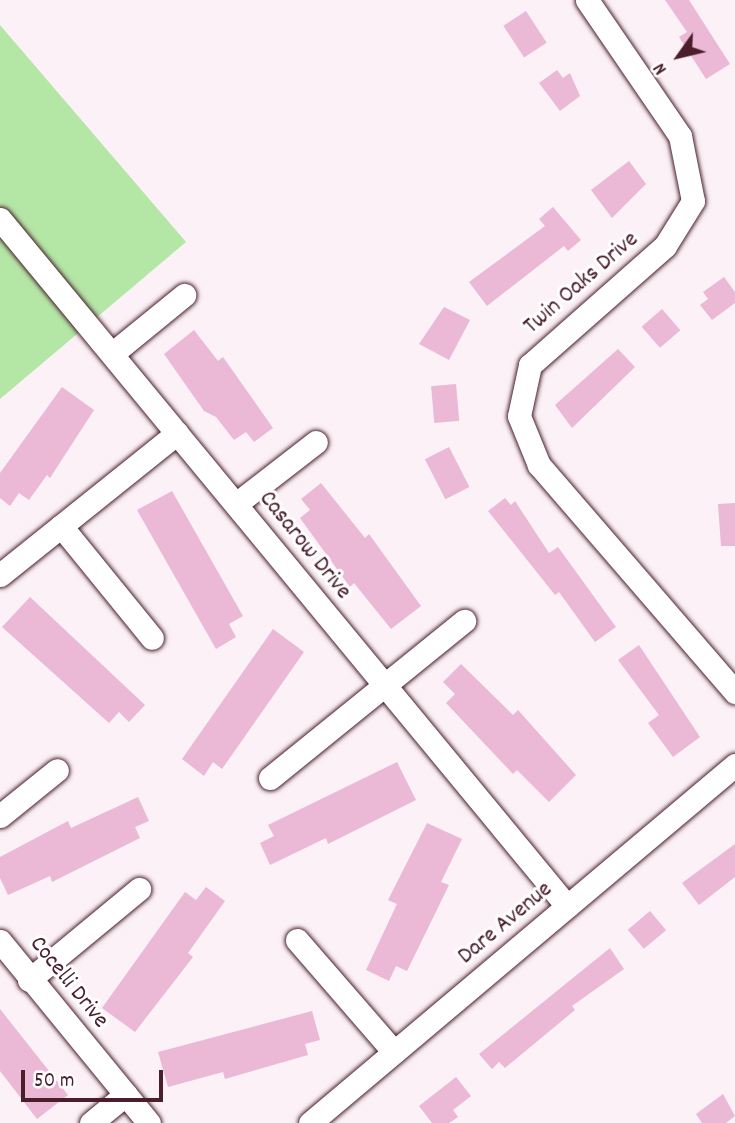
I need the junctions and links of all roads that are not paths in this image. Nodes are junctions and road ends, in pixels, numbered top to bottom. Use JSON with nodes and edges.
{"nodes":[{"id":1,"x":587,"y":0,"type":"edge"},
{"id":2,"x":0,"y":219,"type":"edge"},
{"id":3,"x":184,"y":295,"type":"dead end"},
{"id":4,"x":113,"y":353,"type":"junction"},
{"id":5,"x":177,"y":433,"type":"junction"},
{"id":6,"x":316,"y":442,"type":"dead end"},
{"id":7,"x":236,"y":504,"type":"junction"},
{"id":8,"x":61,"y":526,"type":"junction"},
{"id":9,"x":2,"y":568,"type":"edge"},
{"id":10,"x":464,"y":621,"type":"dead end"},
{"id":11,"x":152,"y":638,"type":"dead end"},
{"id":12,"x":384,"y":685,"type":"junction"},
{"id":13,"x":735,"y":692,"type":"edge"},
{"id":14,"x":735,"y":765,"type":"edge"},
{"id":15,"x":57,"y":770,"type":"dead end"},
{"id":16,"x":270,"y":778,"type":"dead end"},
{"id":17,"x":0,"y":817,"type":"edge"},
{"id":18,"x":139,"y":889,"type":"dead end"},
{"id":19,"x":567,"y":906,"type":"junction"},
{"id":20,"x":296,"y":940,"type":"dead end"},
{"id":21,"x":0,"y":942,"type":"edge"},
{"id":22,"x":29,"y":980,"type":"junction"},
{"id":23,"x":394,"y":1052,"type":"junction"},
{"id":24,"x":126,"y":1094,"type":"junction"},
{"id":25,"x":91,"y":1123,"type":"edge"},
{"id":26,"x":149,"y":1123,"type":"edge"},
{"id":27,"x":310,"y":1123,"type":"edge"}],
"edges":[{"from":1,"to":13,"type":"street","name":"Twin Oaks Drive"},
{"from":2,"to":4,"type":"street","name":"Casarow Drive"},
{"from":3,"to":4,"type":"street"},
{"from":4,"to":5,"type":"street","name":"Casarow Drive"},
{"from":5,"to":7,"type":"street","name":"Casarow Drive"},
{"from":5,"to":8,"type":"street"},
{"from":6,"to":7,"type":"street"},
{"from":7,"to":12,"type":"street","name":"Casarow Drive"},
{"from":8,"to":9,"type":"street"},
{"from":8,"to":11,"type":"street"},
{"from":10,"to":12,"type":"street"},
{"from":12,"to":16,"type":"street"},
{"from":12,"to":19,"type":"street","name":"Casarow Drive"},
{"from":14,"to":19,"type":"street","name":"Dare Avenue"},
{"from":15,"to":17,"type":"street"},
{"from":18,"to":22,"type":"street"},
{"from":19,"to":23,"type":"street","name":"Dare Avenue"},
{"from":20,"to":23,"type":"street"},
{"from":21,"to":22,"type":"street","name":"Cocelli Drive"},
{"from":22,"to":24,"type":"street","name":"Cocelli Drive"},
{"from":23,"to":27,"type":"street","name":"Dare Avenue"},
{"from":24,"to":25,"type":"street"},
{"from":24,"to":26,"type":"street","name":"Cocelli Drive"}]}
